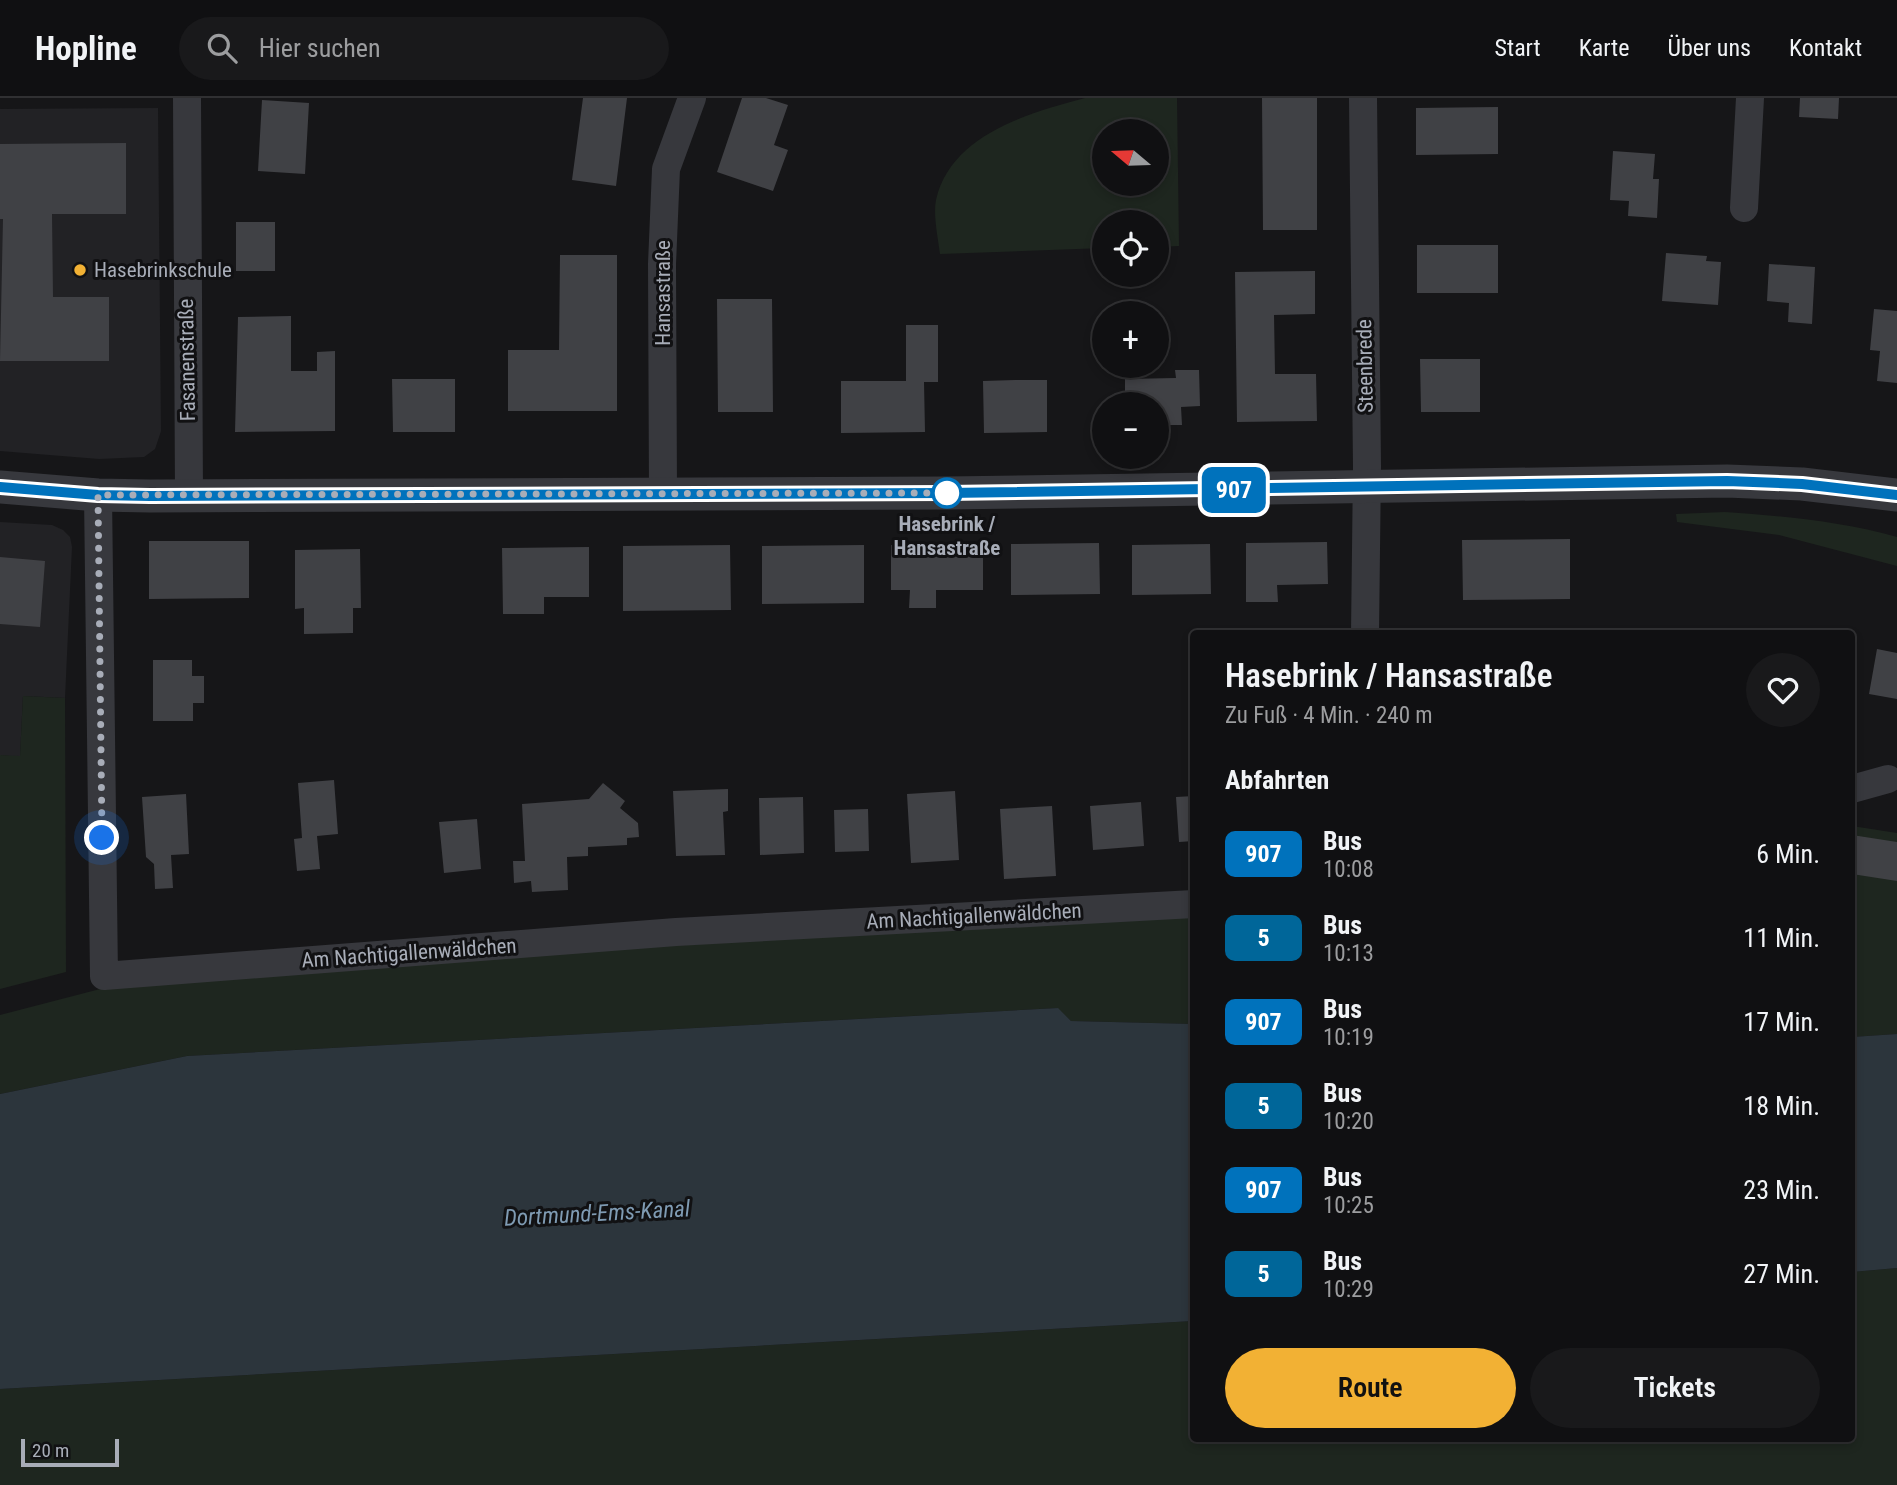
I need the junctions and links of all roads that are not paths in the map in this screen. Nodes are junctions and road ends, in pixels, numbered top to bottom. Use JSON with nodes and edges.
{"nodes":[{"id":1,"x":187,"y":98,"type":"edge"},
{"id":2,"x":692,"y":98,"type":"edge"},
{"id":3,"x":1363,"y":98,"type":"edge"},
{"id":4,"x":1750,"y":98,"type":"edge"},
{"id":5,"x":1744,"y":208,"type":"dead end"},
{"id":6,"x":0,"y":487,"type":"edge"},
{"id":7,"x":1366,"y":488,"type":"junction"},
{"id":8,"x":663,"y":494,"type":"junction"},
{"id":9,"x":98,"y":495,"type":"junction"},
{"id":10,"x":189,"y":495,"type":"junction"},
{"id":11,"x":1897,"y":495,"type":"edge"},
{"id":12,"x":1365,"y":630,"type":"edge"},
{"id":13,"x":1888,"y":779,"type":"dead end"},
{"id":14,"x":1855,"y":788,"type":"edge"},
{"id":15,"x":1190,"y":904,"type":"edge"}],
"edges":[{"from":1,"to":10,"type":"street","name":"Fasanenstraße"},
{"from":2,"to":8,"type":"street","name":"Hansastraße"},
{"from":3,"to":7,"type":"street","name":"Steenbrede"},
{"from":4,"to":5,"type":"street"},
{"from":6,"to":9,"type":"street"},
{"from":7,"to":8,"type":"street"},
{"from":7,"to":11,"type":"street"},
{"from":7,"to":12,"type":"street","name":"Steenbrede"},
{"from":8,"to":10,"type":"street"},
{"from":9,"to":10,"type":"street"},
{"from":9,"to":15,"type":"street","name":"Am Nachtigallenwäldchen"},
{"from":13,"to":14,"type":"street"}]}
